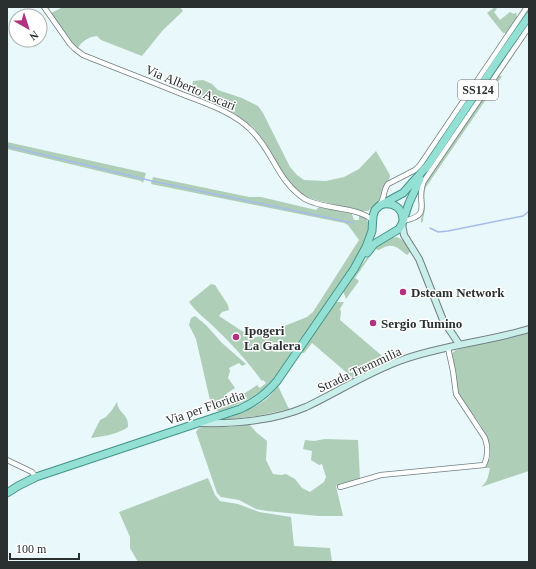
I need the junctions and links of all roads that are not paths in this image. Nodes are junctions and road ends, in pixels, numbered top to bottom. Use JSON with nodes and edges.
{"nodes":[{"id":1,"x":44,"y":7,"type":"edge"},
{"id":2,"x":528,"y":7,"type":"edge"},
{"id":3,"x":529,"y":16,"type":"edge"},
{"id":4,"x":529,"y":27,"type":"edge"},
{"id":5,"x":428,"y":165,"type":"junction"},
{"id":6,"x":384,"y":191,"type":"junction"},
{"id":7,"x":392,"y":203,"type":"junction"},
{"id":8,"x":379,"y":207,"type":"junction"},
{"id":9,"x":364,"y":215,"type":"junction"},
{"id":10,"x":403,"y":221,"type":"junction"},
{"id":11,"x":373,"y":222,"type":"junction"},
{"id":12,"x":392,"y":233,"type":"junction"},
{"id":13,"x":408,"y":240,"type":"junction"},
{"id":14,"x":354,"y":269,"type":"junction"},
{"id":15,"x":529,"y":329,"type":"edge"},
{"id":16,"x":460,"y":344,"type":"junction"},
{"id":17,"x":448,"y":348,"type":"junction"},
{"id":18,"x":199,"y":423,"type":"junction"},
{"id":19,"x":7,"y":460,"type":"edge"},
{"id":20,"x":36,"y":478,"type":"junction"},
{"id":21,"x":340,"y":487,"type":"dead end"},
{"id":22,"x":7,"y":493,"type":"edge"}],
"edges":[{"from":1,"to":9,"type":"street","name":"Via Alberto Ascari"},
{"from":2,"to":6,"type":"street"},
{"from":3,"to":5,"type":"main road","number":"SS124"},
{"from":4,"to":10,"type":"street"},
{"from":5,"to":7,"type":"main road"},
{"from":5,"to":10,"type":"main road"},
{"from":6,"to":7,"type":"street"},
{"from":6,"to":8,"type":"street"},
{"from":7,"to":8,"type":"main road"},
{"from":7,"to":10,"type":"main road"},
{"from":8,"to":9,"type":"street"},
{"from":8,"to":11,"type":"main road"},
{"from":9,"to":11,"type":"street"},
{"from":10,"to":12,"type":"main road"},
{"from":10,"to":13,"type":"main road"},
{"from":11,"to":12,"type":"main road"},
{"from":11,"to":14,"type":"main road"},
{"from":12,"to":13,"type":"main road"},
{"from":12,"to":14,"type":"main road"},
{"from":13,"to":16,"type":"main road"},
{"from":14,"to":18,"type":"main road","name":"Via per Floridia"},
{"from":15,"to":16,"type":"main road","name":"Strada Tremmilia"},
{"from":16,"to":17,"type":"main road","name":"Strada Tremmilia"},
{"from":17,"to":18,"type":"main road","name":"Strada Tremmilia"},
{"from":17,"to":21,"type":"street"},
{"from":18,"to":20,"type":"main road","name":"Via per Floridia"},
{"from":19,"to":20,"type":"street"},
{"from":20,"to":22,"type":"main road","name":"Via per Floridia"}]}
